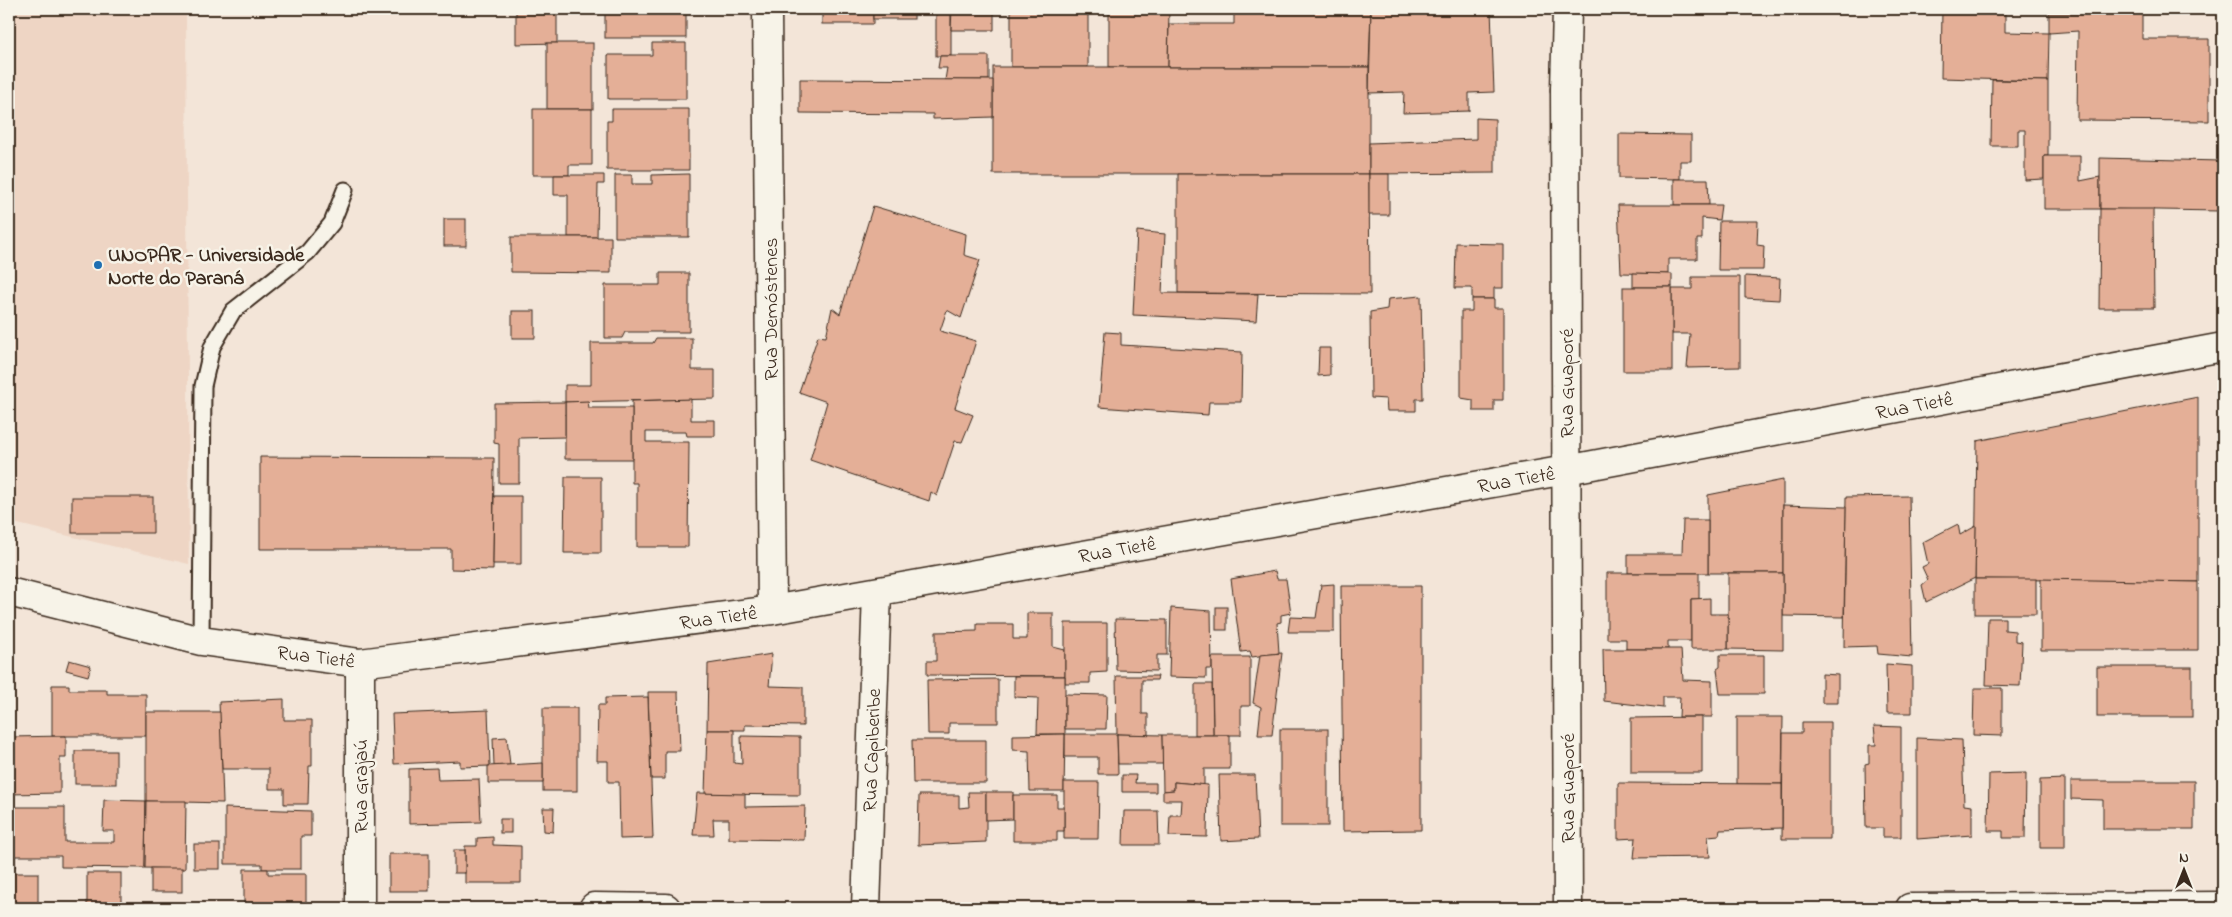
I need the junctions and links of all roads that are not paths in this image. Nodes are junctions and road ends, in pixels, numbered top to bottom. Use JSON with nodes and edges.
{"nodes":[{"id":1,"x":767,"y":9,"type":"edge"},
{"id":2,"x":1567,"y":9,"type":"edge"},
{"id":3,"x":345,"y":190,"type":"dead end"},
{"id":4,"x":2223,"y":347,"type":"edge"},
{"id":5,"x":1566,"y":470,"type":"junction"},
{"id":6,"x":9,"y":592,"type":"edge"},
{"id":7,"x":877,"y":592,"type":"junction"},
{"id":8,"x":772,"y":610,"type":"junction"},
{"id":9,"x":201,"y":640,"type":"junction"},
{"id":10,"x":360,"y":663,"type":"junction"},
{"id":11,"x":2223,"y":906,"type":"edge"},
{"id":12,"x":594,"y":907,"type":"edge"},
{"id":13,"x":360,"y":908,"type":"edge"},
{"id":14,"x":666,"y":908,"type":"edge"},
{"id":15,"x":866,"y":908,"type":"edge"},
{"id":16,"x":1568,"y":908,"type":"edge"},
{"id":17,"x":1910,"y":908,"type":"edge"}],
"edges":[{"from":1,"to":8,"type":"street","name":"Rua Demóstenes"},
{"from":2,"to":5,"type":"street","name":"Rua Guaporé"},
{"from":3,"to":9,"type":"lane"},
{"from":4,"to":5,"type":"street","name":"Rua Tietê"},
{"from":5,"to":7,"type":"street","name":"Rua Tietê"},
{"from":5,"to":16,"type":"street","name":"Rua Guaporé"},
{"from":6,"to":9,"type":"street","name":"Rua Tietê"},
{"from":7,"to":8,"type":"street","name":"Rua Tietê"},
{"from":7,"to":15,"type":"street","name":"Rua Capiberibe"},
{"from":8,"to":10,"type":"street","name":"Rua Tietê"},
{"from":9,"to":10,"type":"street","name":"Rua Tietê"},
{"from":10,"to":13,"type":"street","name":"Rua Grajaú"},
{"from":11,"to":17,"type":"street"},
{"from":12,"to":14,"type":"street"}]}
